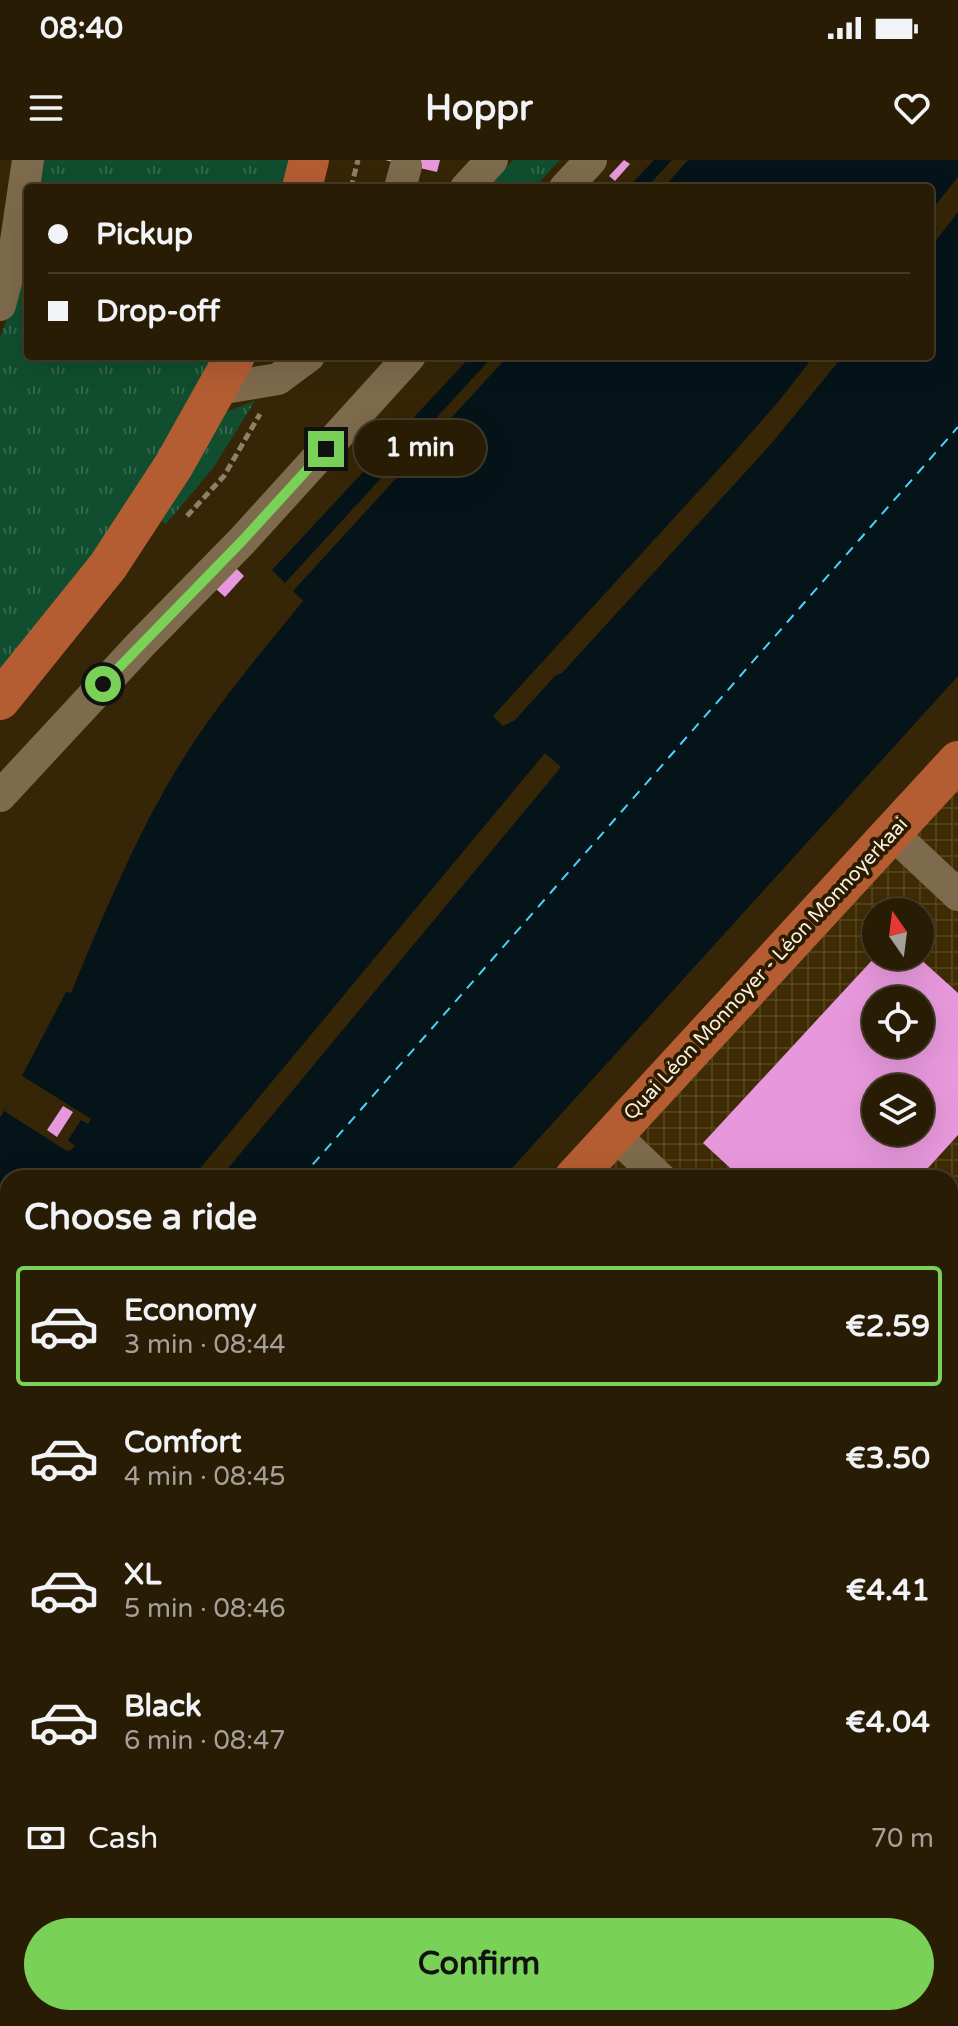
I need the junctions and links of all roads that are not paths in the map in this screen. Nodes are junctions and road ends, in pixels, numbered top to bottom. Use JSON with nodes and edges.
{"nodes":[{"id":1,"x":28,"y":160,"type":"edge"},
{"id":2,"x":309,"y":160,"type":"edge"},
{"id":3,"x":492,"y":160,"type":"edge"},
{"id":4,"x":591,"y":160,"type":"edge"},
{"id":5,"x":24,"y":184,"type":"edge"},
{"id":6,"x":303,"y":184,"type":"edge"},
{"id":7,"x":470,"y":184,"type":"edge"},
{"id":8,"x":569,"y":184,"type":"edge"},
{"id":9,"x":24,"y":187,"type":"edge"},
{"id":10,"x":0,"y":305,"type":"edge"},
{"id":11,"x":304,"y":360,"type":"edge"},
{"id":12,"x":406,"y":360,"type":"edge"},
{"id":13,"x":227,"y":373,"type":"edge"},
{"id":14,"x":6,"y":691,"type":"edge"},
{"id":15,"x":958,"y":761,"type":"edge"},
{"id":16,"x":0,"y":796,"type":"edge"},
{"id":17,"x":892,"y":833,"type":"junction"},
{"id":18,"x":958,"y":895,"type":"edge"},
{"id":19,"x":614,"y":1134,"type":"junction"},
{"id":20,"x":581,"y":1170,"type":"edge"},
{"id":21,"x":652,"y":1170,"type":"edge"}],
"edges":[{"from":1,"to":5,"type":"street"},
{"from":2,"to":6,"type":"main road"},
{"from":3,"to":7,"type":"street"},
{"from":4,"to":8,"type":"street"},
{"from":9,"to":10,"type":"street"},
{"from":11,"to":13,"type":"street"},
{"from":12,"to":16,"type":"street"},
{"from":13,"to":14,"type":"main road"},
{"from":15,"to":17,"type":"main road","name":"Quai Léon Monnoyer - Léon Monnoyerkaai"},
{"from":17,"to":18,"type":"street"},
{"from":17,"to":19,"type":"main road","name":"Quai Léon Monnoyer - Léon Monnoyerkaai"},
{"from":19,"to":20,"type":"main road","name":"Quai Léon Monnoyer - Léon Monnoyerkaai"},
{"from":19,"to":21,"type":"street"}]}
